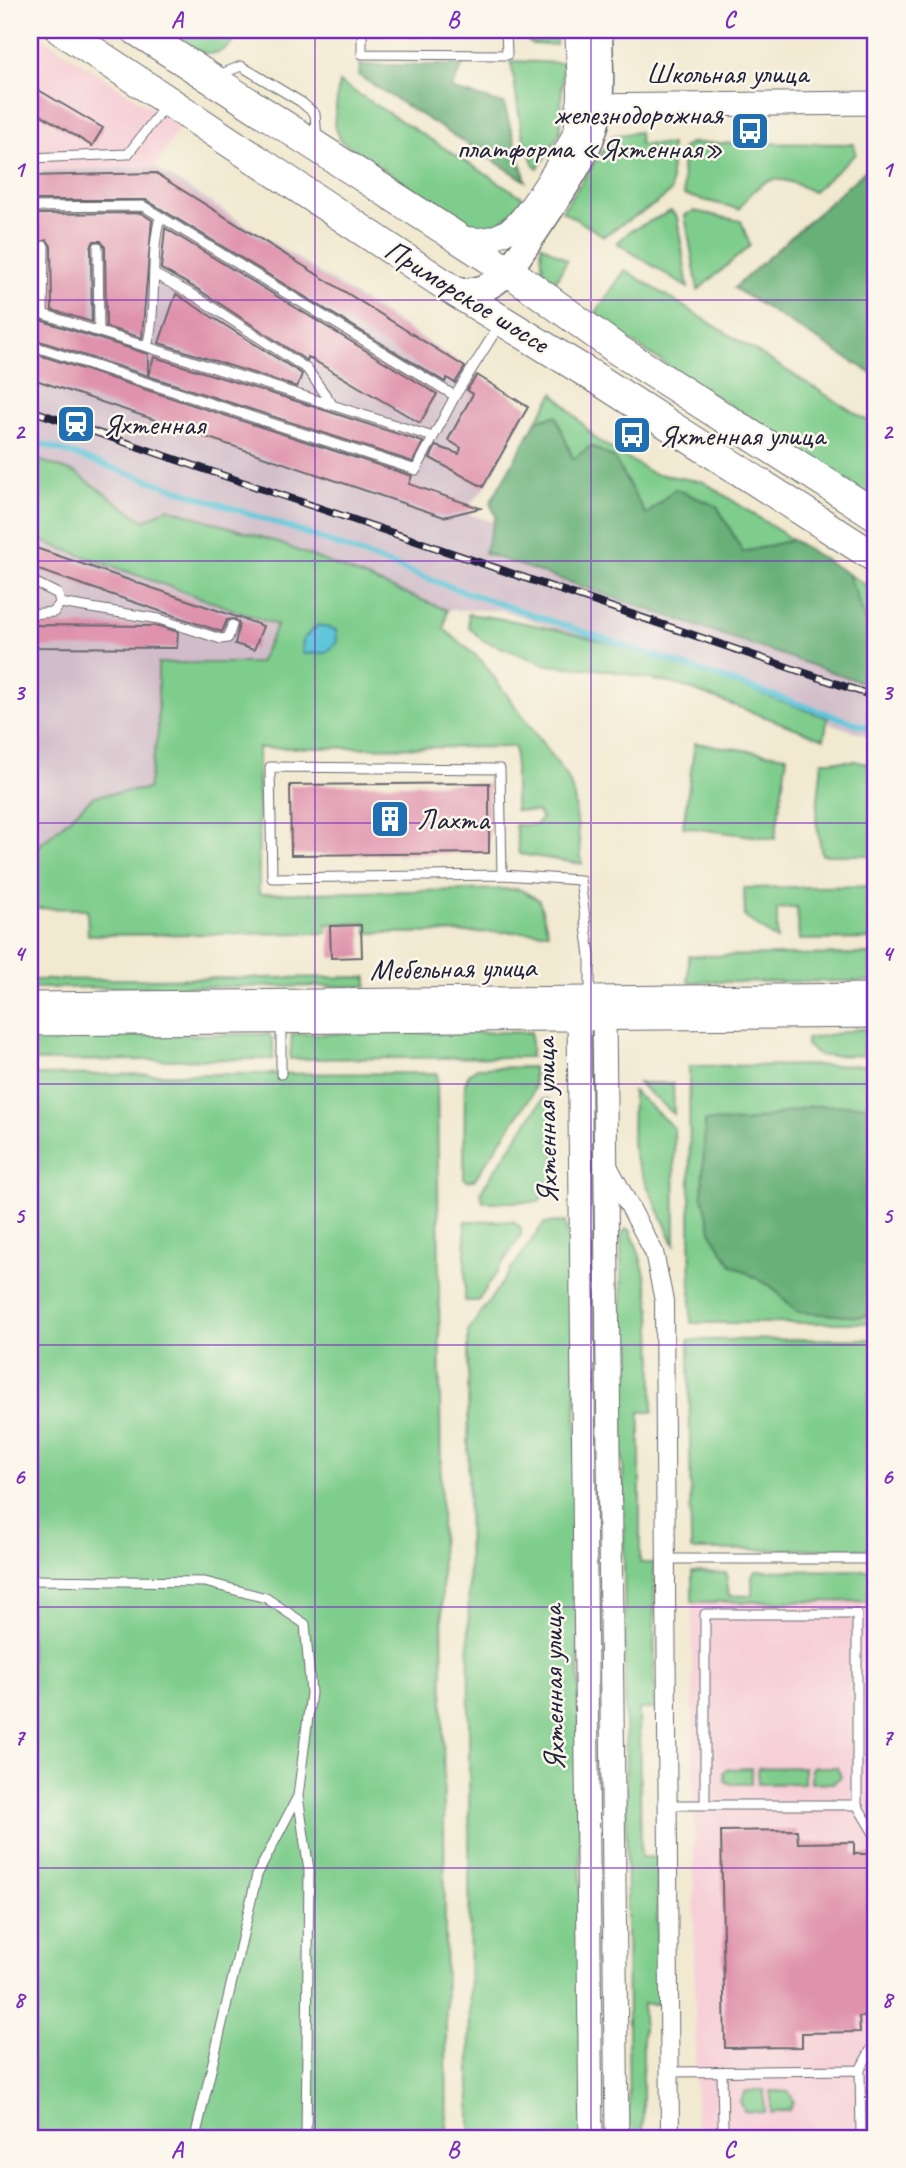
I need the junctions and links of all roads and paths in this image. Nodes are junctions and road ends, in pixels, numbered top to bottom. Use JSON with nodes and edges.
{"nodes":[{"id":1,"x":61,"y":30,"type":"edge"},
{"id":2,"x":136,"y":30,"type":"edge"},
{"id":3,"x":362,"y":30,"type":"edge"},
{"id":4,"x":506,"y":30,"type":"edge"},
{"id":5,"x":577,"y":30,"type":"edge"},
{"id":6,"x":599,"y":30,"type":"edge"},
{"id":7,"x":169,"y":100,"type":"junction"},
{"id":8,"x":876,"y":103,"type":"edge"},
{"id":9,"x":588,"y":105,"type":"junction"},
{"id":10,"x":30,"y":158,"type":"edge"},
{"id":11,"x":30,"y":207,"type":"edge"},
{"id":12,"x":160,"y":217,"type":"junction"},
{"id":13,"x":457,"y":238,"type":"junction"},
{"id":14,"x":44,"y":246,"type":"dead end"},
{"id":15,"x":98,"y":247,"type":"dead end"},
{"id":16,"x":509,"y":271,"type":"junction"},
{"id":17,"x":154,"y":274,"type":"junction"},
{"id":18,"x":454,"y":291,"type":"junction"},
{"id":19,"x":30,"y":310,"type":"edge"},
{"id":20,"x":43,"y":314,"type":"junction"},
{"id":21,"x":503,"y":320,"type":"junction"},
{"id":22,"x":100,"y":332,"type":"junction"},
{"id":23,"x":30,"y":345,"type":"edge"},
{"id":24,"x":146,"y":347,"type":"junction"},
{"id":25,"x":454,"y":396,"type":"junction"},
{"id":26,"x":332,"y":404,"type":"dead end"},
{"id":27,"x":433,"y":438,"type":"junction"},
{"id":28,"x":876,"y":515,"type":"edge"},
{"id":29,"x":876,"y":558,"type":"edge"},
{"id":30,"x":30,"y":580,"type":"edge"},
{"id":31,"x":60,"y":603,"type":"junction"},
{"id":32,"x":30,"y":614,"type":"edge"},
{"id":33,"x":232,"y":625,"type":"dead end"},
{"id":34,"x":502,"y":875,"type":"junction"},
{"id":35,"x":876,"y":995,"type":"edge"},
{"id":36,"x":590,"y":998,"type":"junction"},
{"id":37,"x":30,"y":1004,"type":"edge"},
{"id":38,"x":876,"y":1016,"type":"edge"},
{"id":39,"x":604,"y":1018,"type":"junction"},
{"id":40,"x":579,"y":1019,"type":"junction"},
{"id":41,"x":281,"y":1022,"type":"junction"},
{"id":42,"x":30,"y":1024,"type":"edge"},
{"id":43,"x":281,"y":1074,"type":"dead end"},
{"id":44,"x":606,"y":1164,"type":"junction"},
{"id":45,"x":666,"y":1559,"type":"junction"},
{"id":46,"x":876,"y":1559,"type":"edge"},
{"id":47,"x":30,"y":1580,"type":"edge"},
{"id":48,"x":298,"y":1796,"type":"junction"},
{"id":49,"x":668,"y":1805,"type":"junction"},
{"id":50,"x":705,"y":1805,"type":"junction"},
{"id":51,"x":857,"y":1805,"type":"junction"},
{"id":52,"x":876,"y":1837,"type":"edge"},
{"id":53,"x":876,"y":2040,"type":"edge"},
{"id":54,"x":860,"y":2070,"type":"junction"},
{"id":55,"x":670,"y":2072,"type":"junction"},
{"id":56,"x":722,"y":2072,"type":"junction"},
{"id":57,"x":195,"y":2138,"type":"edge"},
{"id":58,"x":306,"y":2138,"type":"edge"},
{"id":59,"x":591,"y":2138,"type":"edge"},
{"id":60,"x":617,"y":2138,"type":"edge"},
{"id":61,"x":670,"y":2138,"type":"edge"},
{"id":62,"x":710,"y":2138,"type":"edge"},
{"id":63,"x":861,"y":2138,"type":"edge"}],
"edges":[{"from":1,"to":7,"type":"main road","name":"Приморское шоссе"},
{"from":2,"to":13,"type":"main road","name":"Приморское шоссе"},
{"from":3,"to":4,"type":"lane"},
{"from":5,"to":9,"type":"street"},
{"from":6,"to":9,"type":"main road"},
{"from":7,"to":10,"type":"lane"},
{"from":7,"to":18,"type":"main road","name":"Приморское шоссе"},
{"from":8,"to":9,"type":"street","name":"Школьная улица"},
{"from":9,"to":13,"type":"street"},
{"from":9,"to":16,"type":"main road"},
{"from":11,"to":12,"type":"lane"},
{"from":12,"to":17,"type":"lane"},
{"from":12,"to":25,"type":"lane"},
{"from":13,"to":16,"type":"main road","name":"Приморское шоссе"},
{"from":14,"to":20,"type":"lane"},
{"from":15,"to":22,"type":"lane"},
{"from":16,"to":18,"type":"main road"},
{"from":16,"to":28,"type":"main road","name":"Приморское шоссе"},
{"from":17,"to":24,"type":"lane"},
{"from":17,"to":26,"type":"lane"},
{"from":18,"to":21,"type":"main road","name":"Приморское шоссе"},
{"from":19,"to":20,"type":"lane"},
{"from":20,"to":22,"type":"lane"},
{"from":21,"to":25,"type":"lane"},
{"from":21,"to":29,"type":"main road","name":"Приморское шоссе"},
{"from":22,"to":24,"type":"lane"},
{"from":23,"to":27,"type":"lane"},
{"from":24,"to":27,"type":"lane"},
{"from":25,"to":27,"type":"lane"},
{"from":30,"to":31,"type":"lane"},
{"from":31,"to":32,"type":"lane"},
{"from":31,"to":33,"type":"lane"},
{"from":34,"to":34,"type":"lane"},
{"from":34,"to":36,"type":"lane"},
{"from":35,"to":36,"type":"street","name":"Мебельная улица"},
{"from":36,"to":37,"type":"street","name":"Мебельная улица"},
{"from":36,"to":39,"type":"street"},
{"from":36,"to":40,"type":"street","name":"Яхтенная улица"},
{"from":38,"to":39,"type":"street"},
{"from":39,"to":40,"type":"street","name":"Мебельная улица"},
{"from":39,"to":44,"type":"street","name":"Яхтенная улица"},
{"from":40,"to":41,"type":"street","name":"Мебельная улица"},
{"from":40,"to":59,"type":"street","name":"Яхтенная улица"},
{"from":41,"to":42,"type":"street","name":"Мебельная улица"},
{"from":41,"to":43,"type":"lane"},
{"from":44,"to":45,"type":"street"},
{"from":44,"to":60,"type":"street","name":"Яхтенная улица"},
{"from":45,"to":46,"type":"lane"},
{"from":45,"to":49,"type":"street"},
{"from":47,"to":48,"type":"lane"},
{"from":48,"to":57,"type":"lane"},
{"from":48,"to":58,"type":"lane"},
{"from":49,"to":50,"type":"lane"},
{"from":49,"to":55,"type":"street"},
{"from":50,"to":51,"type":"lane"},
{"from":50,"to":51,"type":"lane"},
{"from":51,"to":52,"type":"lane"},
{"from":53,"to":54,"type":"lane"},
{"from":54,"to":56,"type":"lane"},
{"from":54,"to":63,"type":"lane"},
{"from":55,"to":56,"type":"lane"},
{"from":55,"to":61,"type":"street"},
{"from":56,"to":62,"type":"lane"}]}
